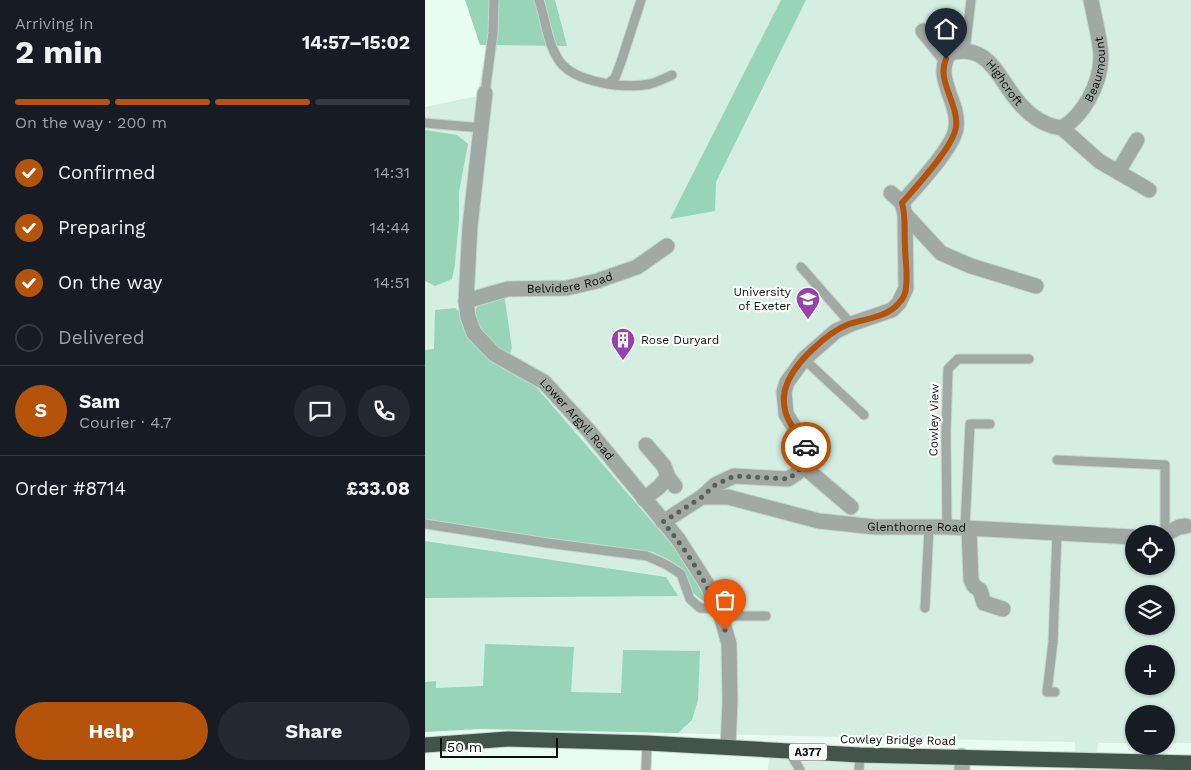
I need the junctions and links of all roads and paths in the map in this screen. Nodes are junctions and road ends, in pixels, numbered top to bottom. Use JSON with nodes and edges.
{"nodes":[{"id":1,"x":494,"y":0,"type":"edge"},
{"id":2,"x":539,"y":0,"type":"edge"},
{"id":3,"x":641,"y":0,"type":"edge"},
{"id":4,"x":971,"y":0,"type":"edge"},
{"id":5,"x":1091,"y":0,"type":"edge"},
{"id":6,"x":923,"y":31,"type":"dead end"},
{"id":7,"x":965,"y":51,"type":"junction"},
{"id":8,"x":946,"y":59,"type":"junction"},
{"id":9,"x":672,"y":75,"type":"dead end"},
{"id":10,"x":609,"y":83,"type":"junction"},
{"id":11,"x":485,"y":93,"type":"joint"},
{"id":12,"x":425,"y":123,"type":"edge"},
{"id":13,"x":482,"y":128,"type":"junction"},
{"id":14,"x":1061,"y":128,"type":"junction"},
{"id":15,"x":1137,"y":140,"type":"dead end"},
{"id":16,"x":1118,"y":172,"type":"junction"},
{"id":17,"x":1149,"y":190,"type":"dead end"},
{"id":18,"x":899,"y":203,"type":"junction"},
{"id":19,"x":667,"y":246,"type":"dead end"},
{"id":20,"x":801,"y":267,"type":"dead end"},
{"id":21,"x":1036,"y":286,"type":"dead end"},
{"id":22,"x":466,"y":301,"type":"junction"},
{"id":23,"x":851,"y":324,"type":"junction"},
{"id":24,"x":803,"y":359,"type":"junction"},
{"id":25,"x":1029,"y":359,"type":"dead end"},
{"id":26,"x":865,"y":415,"type":"dead end"},
{"id":27,"x":990,"y":424,"type":"dead end"},
{"id":28,"x":646,"y":445,"type":"dead end"},
{"id":29,"x":1057,"y":460,"type":"dead end"},
{"id":30,"x":803,"y":466,"type":"junction"},
{"id":31,"x":702,"y":497,"type":"junction"},
{"id":32,"x":644,"y":499,"type":"junction"},
{"id":33,"x":851,"y":507,"type":"dead end"},
{"id":34,"x":663,"y":522,"type":"junction"},
{"id":35,"x":425,"y":524,"type":"edge"},
{"id":36,"x":1165,"y":525,"type":"edge"},
{"id":37,"x":1186,"y":526,"type":"dead end"},
{"id":38,"x":929,"y":527,"type":"junction"},
{"id":39,"x":947,"y":527,"type":"junction"},
{"id":40,"x":967,"y":528,"type":"junction"},
{"id":41,"x":1175,"y":529,"type":"edge"},
{"id":42,"x":1057,"y":533,"type":"junction"},
{"id":43,"x":1125,"y":537,"type":"edge"},
{"id":44,"x":925,"y":608,"type":"dead end"},
{"id":45,"x":1003,"y":609,"type":"dead end"},
{"id":46,"x":719,"y":612,"type":"junction"},
{"id":47,"x":766,"y":616,"type":"dead end"},
{"id":48,"x":1055,"y":692,"type":"dead end"},
{"id":49,"x":647,"y":743,"type":"junction"},
{"id":50,"x":425,"y":745,"type":"edge"},
{"id":51,"x":728,"y":747,"type":"junction"},
{"id":52,"x":789,"y":751,"type":"junction"},
{"id":53,"x":860,"y":755,"type":"junction"},
{"id":54,"x":962,"y":763,"type":"edge"},
{"id":55,"x":1191,"y":763,"type":"edge"},
{"id":56,"x":646,"y":770,"type":"edge"},
{"id":57,"x":800,"y":770,"type":"edge"},
{"id":58,"x":859,"y":770,"type":"edge"}],
"edges":[{"from":1,"to":11,"type":"lane"},
{"from":2,"to":10,"type":"lane"},
{"from":3,"to":10,"type":"lane"},
{"from":4,"to":7,"type":"lane"},
{"from":5,"to":14,"type":"street","name":"Beaumount"},
{"from":6,"to":8,"type":"street"},
{"from":7,"to":8,"type":"street"},
{"from":7,"to":14,"type":"street","name":"Highcroft"},
{"from":8,"to":18,"type":"street"},
{"from":9,"to":10,"type":"lane"},
{"from":11,"to":13,"type":"street","name":"Lower Argyll Road"},
{"from":12,"to":13,"type":"lane"},
{"from":13,"to":22,"type":"street","name":"Lower Argyll Road"},
{"from":14,"to":16,"type":"street"},
{"from":15,"to":16,"type":"street"},
{"from":16,"to":17,"type":"street"},
{"from":18,"to":21,"type":"street"},
{"from":18,"to":23,"type":"street"},
{"from":19,"to":22,"type":"street","name":"Belvidere Road"},
{"from":20,"to":23,"type":"lane"},
{"from":22,"to":32,"type":"street","name":"Lower Argyll Road"},
{"from":23,"to":24,"type":"street"},
{"from":24,"to":26,"type":"lane"},
{"from":24,"to":30,"type":"street"},
{"from":25,"to":39,"type":"lane","name":"Cowley View"},
{"from":27,"to":40,"type":"lane"},
{"from":28,"to":32,"type":"street"},
{"from":29,"to":36,"type":"lane"},
{"from":30,"to":31,"type":"street"},
{"from":30,"to":33,"type":"street"},
{"from":31,"to":34,"type":"street"},
{"from":31,"to":38,"type":"street","name":"Glenthorne Road"},
{"from":32,"to":34,"type":"street","name":"Lower Argyll Road"},
{"from":34,"to":46,"type":"street","name":"Lower Argyll Road"},
{"from":35,"to":46,"type":"lane"},
{"from":37,"to":41,"type":"street"},
{"from":38,"to":39,"type":"street","name":"Glenthorne Road"},
{"from":38,"to":44,"type":"lane"},
{"from":39,"to":40,"type":"street","name":"Glenthorne Road"},
{"from":40,"to":42,"type":"street","name":"Glenthorne Road"},
{"from":40,"to":45,"type":"street"},
{"from":42,"to":43,"type":"street","name":"Glenthorne Road"},
{"from":42,"to":48,"type":"lane"},
{"from":46,"to":47,"type":"lane"},
{"from":46,"to":51,"type":"street","name":"Lower Argyll Road"},
{"from":49,"to":50,"type":"highway","name":"Cowley Bridge Road","number":"A377"},
{"from":49,"to":51,"type":"highway","name":"Cowley Bridge Road","number":"A377"},
{"from":49,"to":56,"type":"lane"},
{"from":51,"to":52,"type":"highway","name":"Cowley Bridge Road","number":"A377"},
{"from":52,"to":53,"type":"highway","name":"Cowley Bridge Road","number":"A377"},
{"from":52,"to":57,"type":"lane"},
{"from":53,"to":54,"type":"highway","name":"Cowley Bridge Road","number":"A377"},
{"from":53,"to":58,"type":"lane"},
{"from":54,"to":55,"type":"highway","name":"Cowley Bridge Road","number":"A377"}]}
